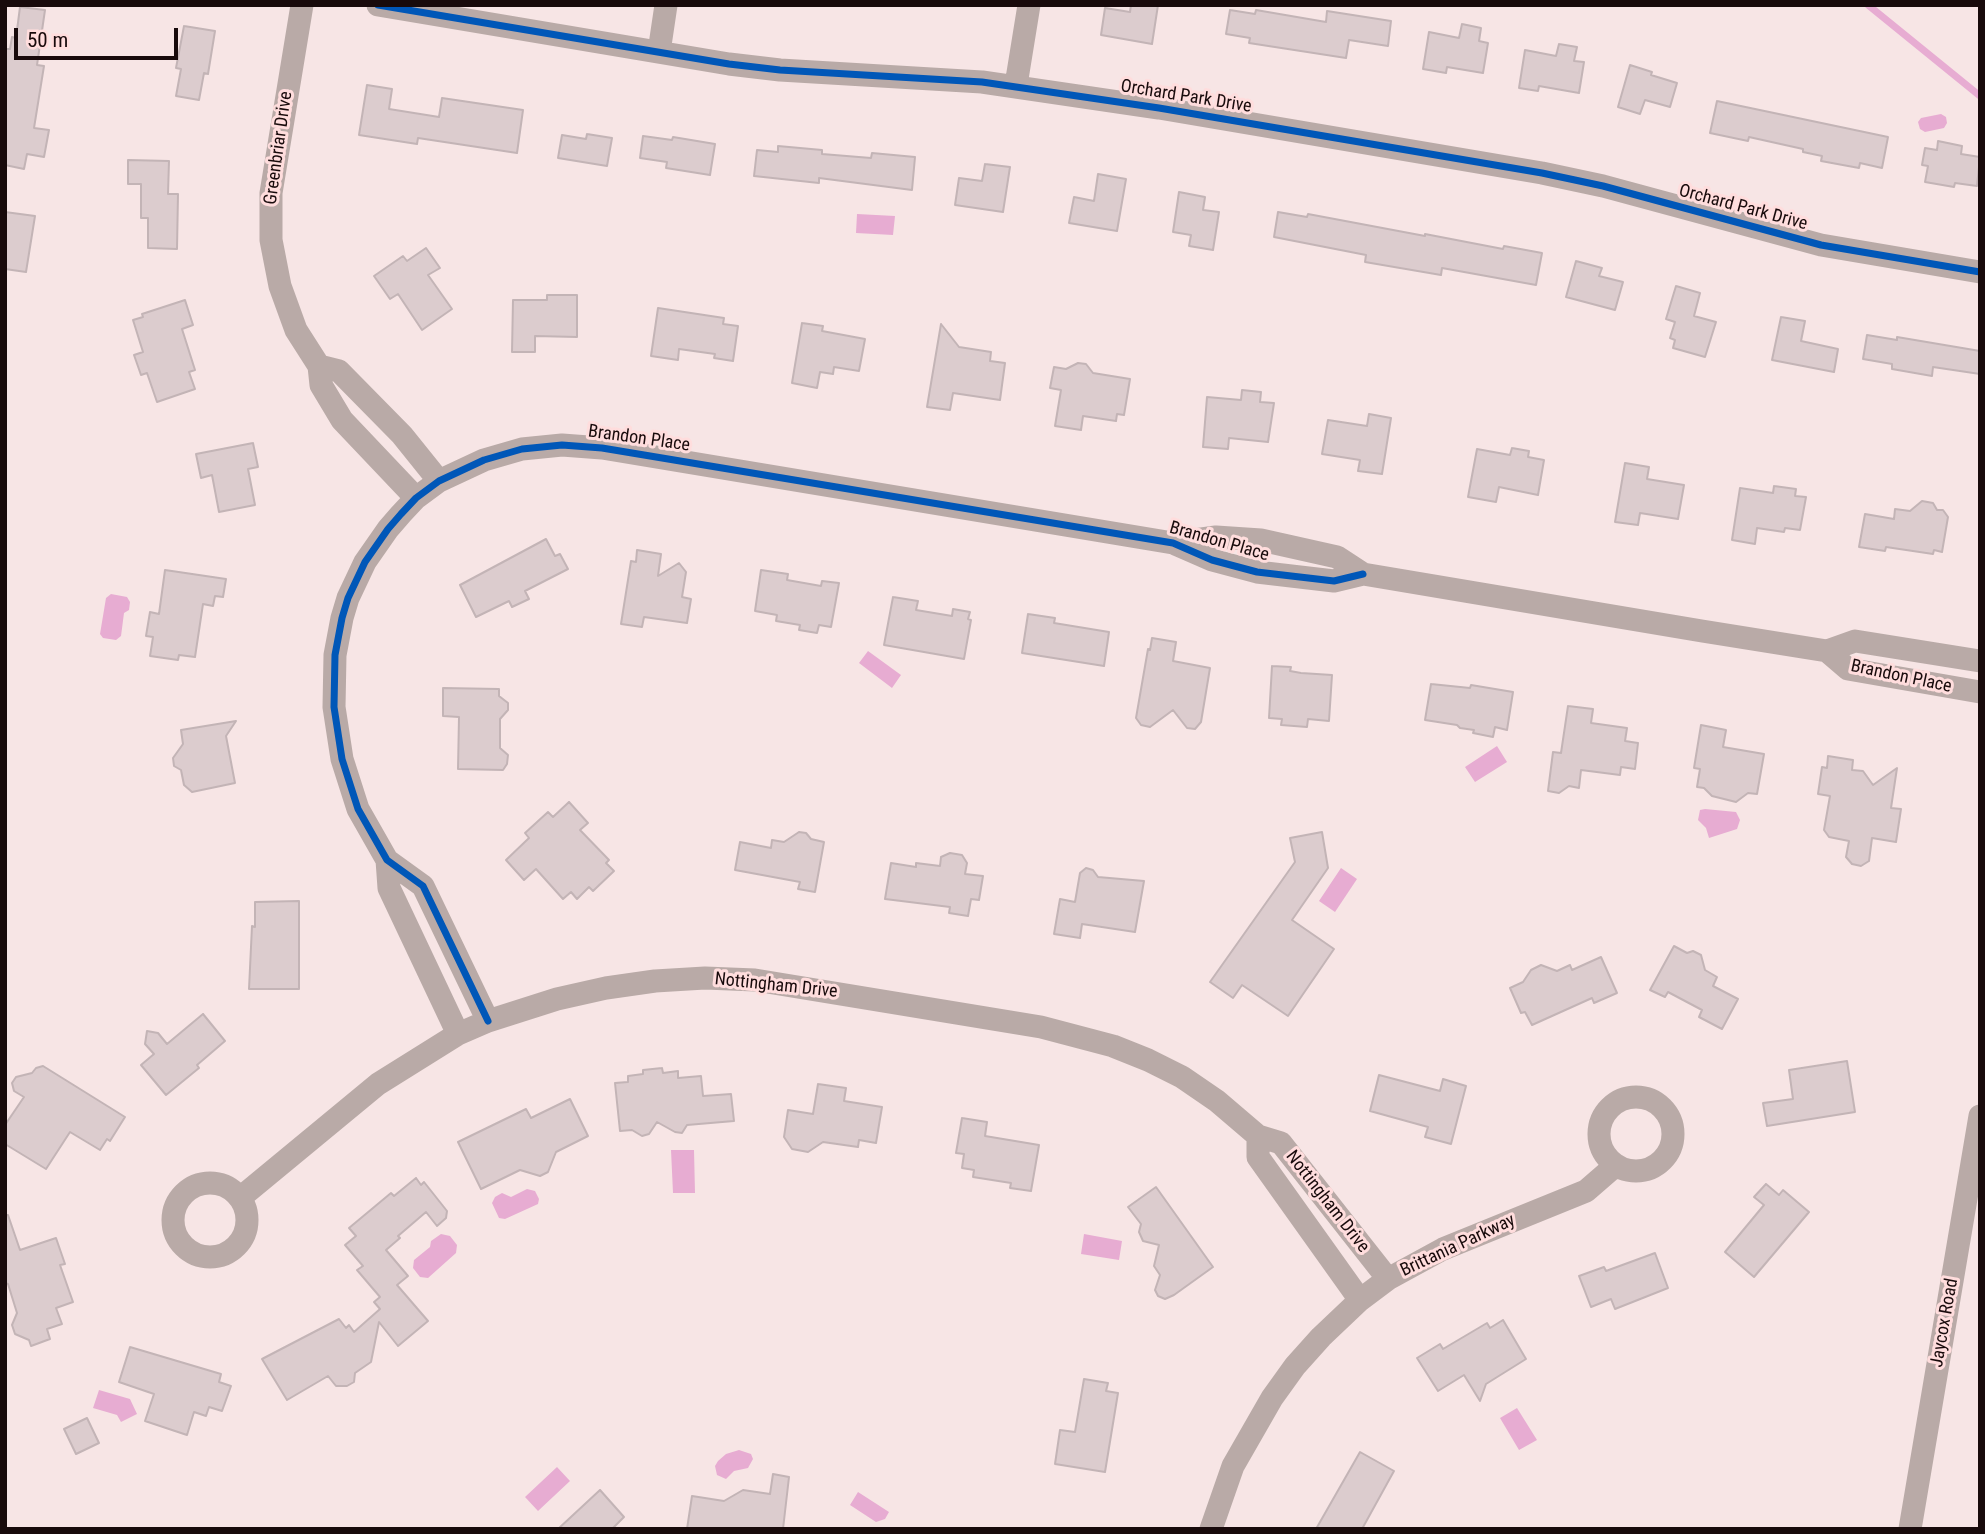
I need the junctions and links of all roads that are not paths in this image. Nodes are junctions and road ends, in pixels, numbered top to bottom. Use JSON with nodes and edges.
{"nodes":[{"id":1,"x":302,"y":5,"type":"edge"},
{"id":2,"x":379,"y":5,"type":"edge"},
{"id":3,"x":666,"y":5,"type":"edge"},
{"id":4,"x":1029,"y":5,"type":"edge"},
{"id":5,"x":659,"y":52,"type":"junction"},
{"id":6,"x":1016,"y":85,"type":"junction"},
{"id":7,"x":1980,"y":272,"type":"edge"},
{"id":8,"x":319,"y":366,"type":"junction"},
{"id":9,"x":439,"y":481,"type":"junction"},
{"id":10,"x":416,"y":498,"type":"junction"},
{"id":11,"x":1173,"y":543,"type":"junction"},
{"id":12,"x":1363,"y":574,"type":"junction"},
{"id":13,"x":1828,"y":651,"type":"junction"},
{"id":14,"x":1980,"y":661,"type":"edge"},
{"id":15,"x":1980,"y":692,"type":"edge"},
{"id":16,"x":387,"y":860,"type":"junction"},
{"id":17,"x":488,"y":1021,"type":"junction"},
{"id":18,"x":458,"y":1034,"type":"junction"},
{"id":19,"x":1980,"y":1116,"type":"edge"},
{"id":20,"x":1258,"y":1136,"type":"junction"},
{"id":21,"x":1616,"y":1165,"type":"dead end"},
{"id":22,"x":240,"y":1198,"type":"dead end"},
{"id":23,"x":1388,"y":1279,"type":"junction"},
{"id":24,"x":1360,"y":1300,"type":"junction"},
{"id":25,"x":1211,"y":1529,"type":"edge"},
{"id":26,"x":1910,"y":1529,"type":"edge"}],
"edges":[{"from":1,"to":8,"type":"street","name":"Greenbriar Drive"},
{"from":2,"to":5,"type":"street","name":"Orchard Park Drive"},
{"from":3,"to":5,"type":"street"},
{"from":4,"to":6,"type":"street"},
{"from":5,"to":6,"type":"street","name":"Orchard Park Drive"},
{"from":6,"to":7,"type":"street","name":"Orchard Park Drive"},
{"from":8,"to":9,"type":"street"},
{"from":8,"to":10,"type":"street","name":"Greenbriar Drive"},
{"from":9,"to":10,"type":"street","name":"Brandon Place"},
{"from":9,"to":11,"type":"street","name":"Brandon Place"},
{"from":10,"to":16,"type":"street","name":"Brandon Place"},
{"from":11,"to":12,"type":"street","name":"Brandon Place"},
{"from":11,"to":12,"type":"street","name":"Brandon Place"},
{"from":12,"to":13,"type":"street","name":"Brandon Place"},
{"from":13,"to":14,"type":"street","name":"Brandon Place"},
{"from":13,"to":15,"type":"street","name":"Brandon Place"},
{"from":16,"to":17,"type":"street","name":"Brandon Place"},
{"from":16,"to":18,"type":"street","name":"Brandon Place"},
{"from":17,"to":18,"type":"street","name":"Nottingham Drive"},
{"from":17,"to":20,"type":"street","name":"Nottingham Drive"},
{"from":18,"to":22,"type":"street","name":"Nottingham Drive"},
{"from":19,"to":26,"type":"street","name":"Jaycox Road"},
{"from":20,"to":23,"type":"street","name":"Nottingham Drive"},
{"from":20,"to":24,"type":"street","name":"Nottingham Drive"},
{"from":21,"to":23,"type":"street","name":"Brittania Parkway"},
{"from":23,"to":24,"type":"street","name":"Brittania Parkway"},
{"from":24,"to":25,"type":"street","name":"Brittania Parkway"}]}
